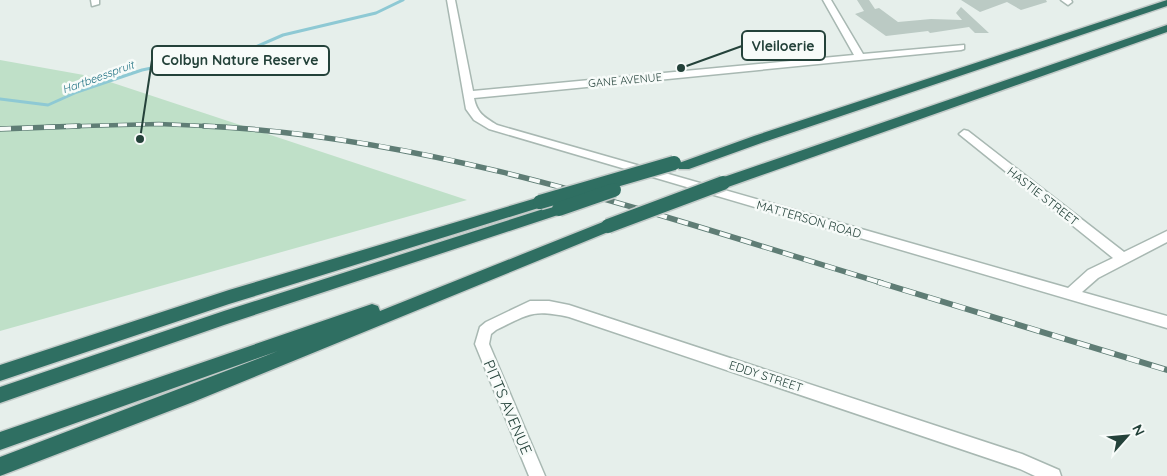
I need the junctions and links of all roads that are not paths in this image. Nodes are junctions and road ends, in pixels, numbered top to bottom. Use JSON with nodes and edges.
{"nodes":[{"id":1,"x":451,"y":0,"type":"edge"},
{"id":2,"x":827,"y":0,"type":"edge"},
{"id":3,"x":1167,"y":3,"type":"edge"},
{"id":4,"x":1167,"y":28,"type":"edge"},
{"id":5,"x":961,"y":47,"type":"dead end"},
{"id":6,"x":860,"y":57,"type":"junction"},
{"id":7,"x":468,"y":95,"type":"junction"},
{"id":8,"x":964,"y":134,"type":"dead end"},
{"id":9,"x":679,"y":165,"type":"junction"},
{"id":10,"x":1167,"y":236,"type":"edge"},
{"id":11,"x":567,"y":242,"type":"junction"},
{"id":12,"x":1122,"y":258,"type":"junction"},
{"id":13,"x":1070,"y":294,"type":"junction"},
{"id":14,"x":1167,"y":322,"type":"edge"},
{"id":15,"x":482,"y":336,"type":"joint"},
{"id":16,"x":0,"y":373,"type":"edge"},
{"id":17,"x":0,"y":395,"type":"edge"},
{"id":18,"x":0,"y":441,"type":"edge"},
{"id":19,"x":0,"y":467,"type":"edge"},
{"id":20,"x":537,"y":476,"type":"edge"},
{"id":21,"x":1053,"y":476,"type":"edge"}],
"edges":[{"from":1,"to":7,"type":"street","name":"MATTERSON ROAD"},
{"from":2,"to":6,"type":"street"},
{"from":3,"to":9,"type":"highway"},
{"from":4,"to":11,"type":"highway","bridge":true},
{"from":5,"to":6,"type":"street","name":"GANE AVENUE"},
{"from":6,"to":7,"type":"street","name":"GANE AVENUE"},
{"from":7,"to":13,"type":"street","name":"MATTERSON ROAD"},
{"from":8,"to":12,"type":"street","name":"HASTIE STREET"},
{"from":9,"to":16,"type":"highway","bridge":true},
{"from":9,"to":17,"type":"highway","bridge":true},
{"from":10,"to":12,"type":"street"},
{"from":11,"to":18,"type":"highway"},
{"from":11,"to":19,"type":"highway"},
{"from":12,"to":13,"type":"street"},
{"from":13,"to":14,"type":"street","name":"MATTERSON ROAD"},
{"from":15,"to":20,"type":"street","name":"PITTS AVENUE"},
{"from":15,"to":21,"type":"street","name":"EDDY STREET"}]}
